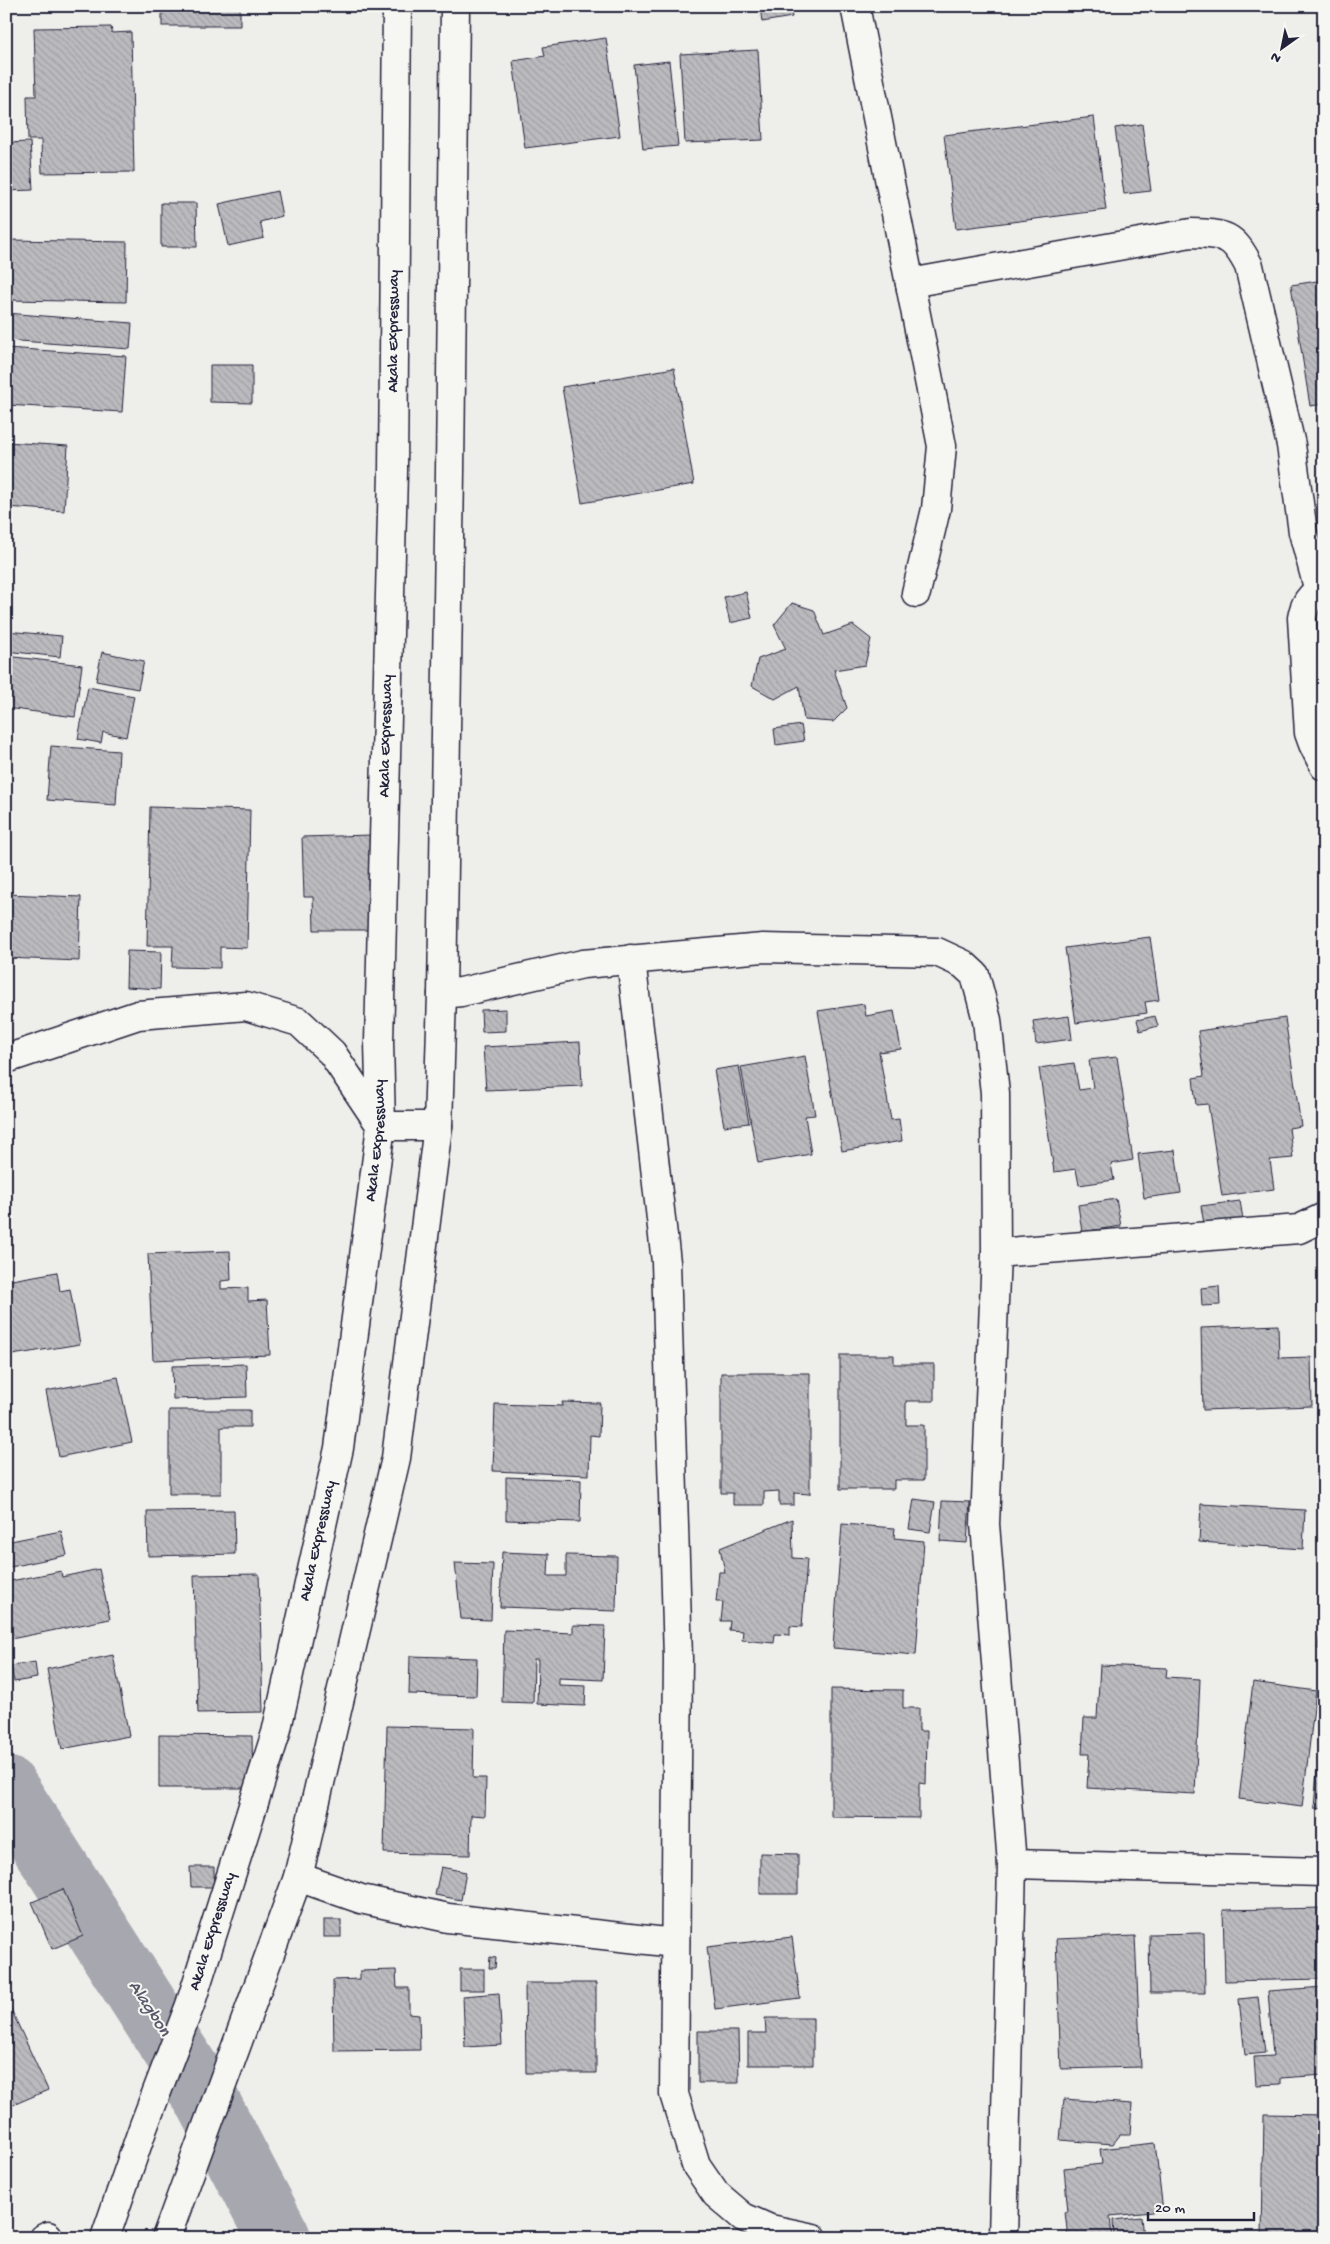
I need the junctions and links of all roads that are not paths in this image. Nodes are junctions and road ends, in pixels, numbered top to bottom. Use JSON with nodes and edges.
{"nodes":[{"id":1,"x":397,"y":6,"type":"edge"},
{"id":2,"x":455,"y":6,"type":"edge"},
{"id":3,"x":855,"y":6,"type":"edge"},
{"id":4,"x":910,"y":283,"type":"junction"},
{"id":5,"x":1321,"y":590,"type":"edge"},
{"id":6,"x":916,"y":593,"type":"dead end"},
{"id":7,"x":1324,"y":766,"type":"edge"},
{"id":8,"x":631,"y":960,"type":"junction"},
{"id":9,"x":442,"y":994,"type":"junction"},
{"id":10,"x":6,"y":1059,"type":"edge"},
{"id":11,"x":381,"y":1126,"type":"junction"},
{"id":12,"x":438,"y":1126,"type":"junction"},
{"id":13,"x":1324,"y":1217,"type":"edge"},
{"id":14,"x":996,"y":1253,"type":"junction"},
{"id":15,"x":1012,"y":1864,"type":"junction"},
{"id":16,"x":1324,"y":1872,"type":"edge"},
{"id":17,"x":298,"y":1877,"type":"junction"},
{"id":18,"x":675,"y":1943,"type":"junction"},
{"id":19,"x":105,"y":2238,"type":"edge"},
{"id":20,"x":166,"y":2238,"type":"edge"},
{"id":21,"x":813,"y":2238,"type":"edge"},
{"id":22,"x":1003,"y":2238,"type":"edge"}],
"edges":[{"from":1,"to":11,"type":"street","name":"Akala Expressway"},
{"from":2,"to":9,"type":"street"},
{"from":3,"to":4,"type":"street"},
{"from":4,"to":5,"type":"street"},
{"from":4,"to":6,"type":"street"},
{"from":5,"to":7,"type":"street"},
{"from":8,"to":9,"type":"street"},
{"from":8,"to":14,"type":"street"},
{"from":8,"to":18,"type":"street"},
{"from":9,"to":12,"type":"street"},
{"from":10,"to":11,"type":"street"},
{"from":11,"to":12,"type":"street"},
{"from":11,"to":19,"type":"street","name":"Akala Expressway"},
{"from":12,"to":17,"type":"street"},
{"from":13,"to":14,"type":"street"},
{"from":14,"to":15,"type":"street"},
{"from":15,"to":16,"type":"street"},
{"from":15,"to":22,"type":"street"},
{"from":17,"to":18,"type":"street"},
{"from":17,"to":20,"type":"street"},
{"from":18,"to":21,"type":"street"}]}
